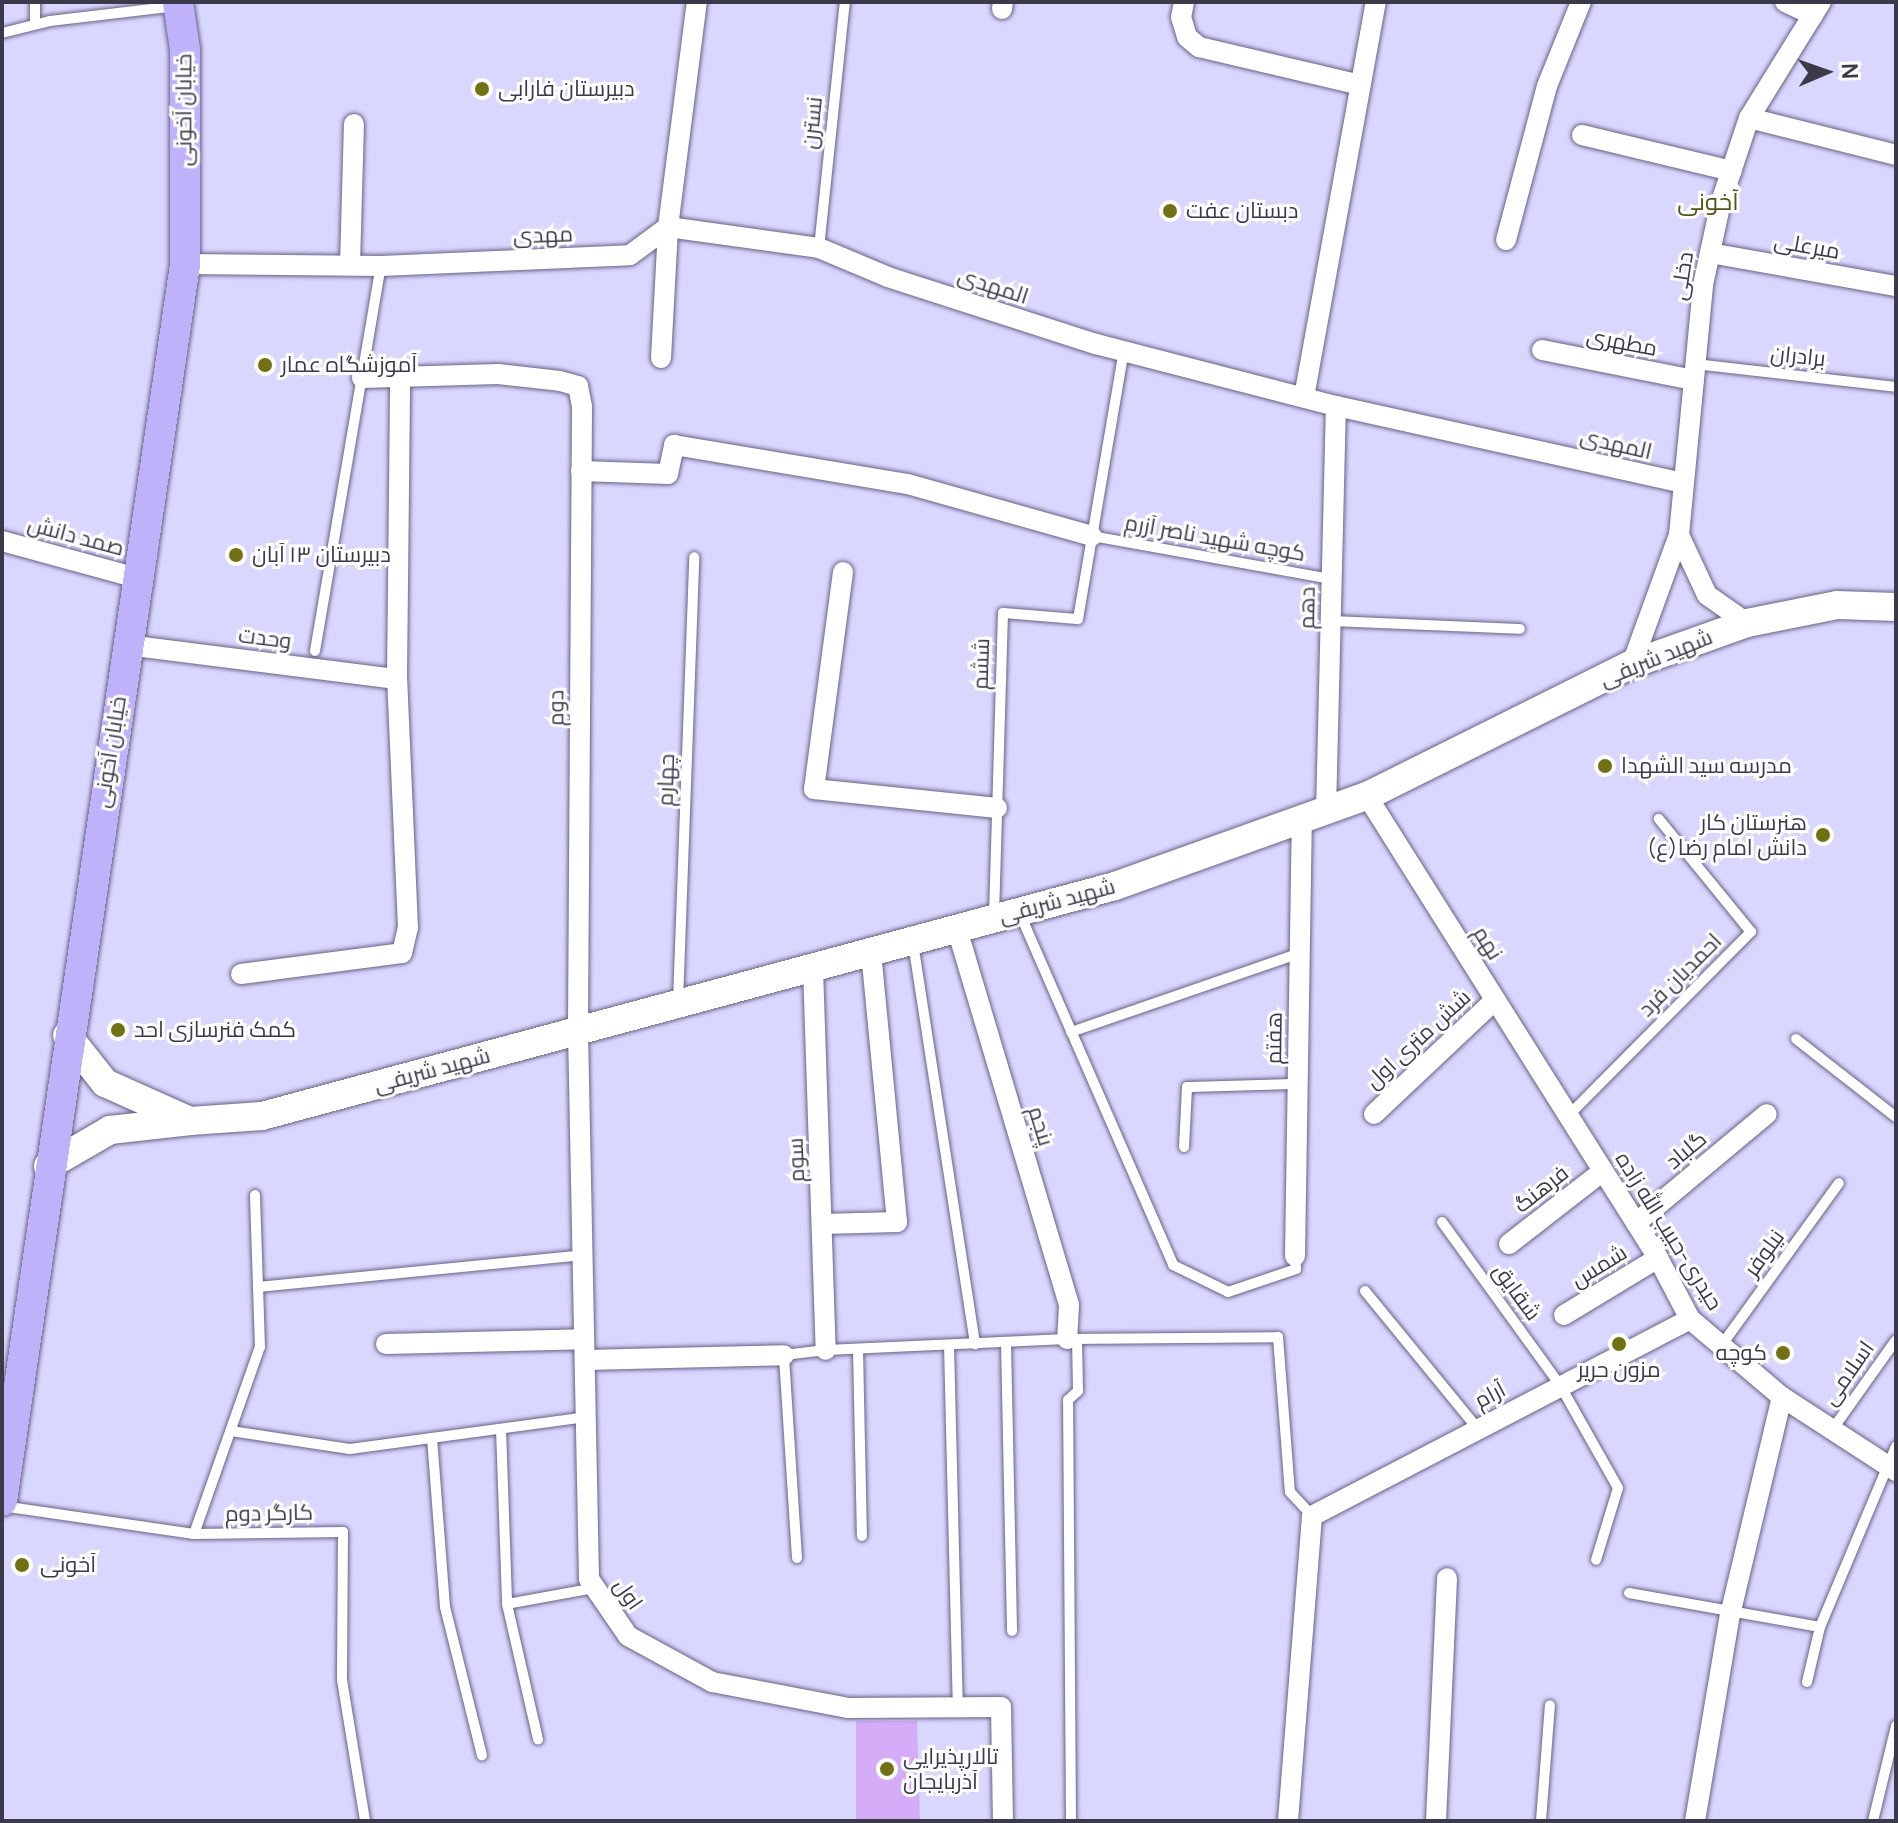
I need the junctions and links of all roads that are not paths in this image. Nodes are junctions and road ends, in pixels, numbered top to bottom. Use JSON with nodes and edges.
{"nodes":[{"id":1,"x":35,"y":2,"type":"edge"},
{"id":2,"x":697,"y":2,"type":"edge"},
{"id":3,"x":845,"y":2,"type":"edge"},
{"id":4,"x":1184,"y":2,"type":"edge"},
{"id":5,"x":1376,"y":2,"type":"edge"},
{"id":6,"x":1581,"y":2,"type":"edge"},
{"id":7,"x":1785,"y":2,"type":"edge"},
{"id":8,"x":178,"y":4,"type":"edge"},
{"id":9,"x":1817,"y":8,"type":"edge"},
{"id":10,"x":35,"y":24,"type":"junction"},
{"id":11,"x":2,"y":33,"type":"edge"},
{"id":12,"x":1361,"y":85,"type":"junction"},
{"id":13,"x":1749,"y":118,"type":"junction"},
{"id":14,"x":354,"y":124,"type":"dead end"},
{"id":15,"x":1582,"y":135,"type":"dead end"},
{"id":16,"x":1896,"y":155,"type":"edge"},
{"id":17,"x":1732,"y":171,"type":"junction"},
{"id":18,"x":668,"y":227,"type":"junction"},
{"id":19,"x":1506,"y":240,"type":"dead end"},
{"id":20,"x":819,"y":248,"type":"junction"},
{"id":21,"x":1710,"y":253,"type":"junction"},
{"id":22,"x":185,"y":264,"type":"junction"},
{"id":23,"x":350,"y":265,"type":"junction"},
{"id":24,"x":381,"y":266,"type":"junction"},
{"id":25,"x":1896,"y":286,"type":"edge"},
{"id":26,"x":1542,"y":350,"type":"dead end"},
{"id":27,"x":1124,"y":351,"type":"junction"},
{"id":28,"x":661,"y":358,"type":"dead end"},
{"id":29,"x":1695,"y":372,"type":"junction"},
{"id":30,"x":400,"y":376,"type":"junction"},
{"id":31,"x":362,"y":378,"type":"junction"},
{"id":32,"x":1896,"y":387,"type":"edge"},
{"id":33,"x":1304,"y":397,"type":"junction"},
{"id":34,"x":1336,"y":406,"type":"junction"},
{"id":35,"x":581,"y":471,"type":"junction"},
{"id":36,"x":1684,"y":483,"type":"junction"},
{"id":37,"x":1679,"y":535,"type":"junction"},
{"id":38,"x":1092,"y":536,"type":"junction"},
{"id":39,"x":2,"y":541,"type":"edge"},
{"id":40,"x":694,"y":557,"type":"dead end"},
{"id":41,"x":843,"y":572,"type":"dead end"},
{"id":42,"x":137,"y":578,"type":"junction"},
{"id":43,"x":1332,"y":579,"type":"junction"},
{"id":44,"x":1896,"y":607,"type":"edge"},
{"id":45,"x":1331,"y":621,"type":"junction"},
{"id":46,"x":1747,"y":623,"type":"junction"},
{"id":47,"x":1520,"y":629,"type":"dead end"},
{"id":48,"x":127,"y":645,"type":"junction"},
{"id":49,"x":315,"y":651,"type":"dead end"},
{"id":50,"x":1632,"y":664,"type":"junction"},
{"id":51,"x":397,"y":679,"type":"junction"},
{"id":52,"x":1367,"y":796,"type":"junction"},
{"id":53,"x":997,"y":808,"type":"junction"},
{"id":54,"x":1314,"y":816,"type":"junction"},
{"id":55,"x":1659,"y":819,"type":"dead end"},
{"id":56,"x":1007,"y":915,"type":"junction"},
{"id":57,"x":957,"y":929,"type":"junction"},
{"id":58,"x":912,"y":941,"type":"junction"},
{"id":59,"x":871,"y":952,"type":"junction"},
{"id":60,"x":1300,"y":953,"type":"junction"},
{"id":61,"x":813,"y":968,"type":"junction"},
{"id":62,"x":241,"y":974,"type":"dead end"},
{"id":63,"x":1495,"y":1000,"type":"junction"},
{"id":64,"x":678,"y":1004,"type":"junction"},
{"id":65,"x":578,"y":1031,"type":"junction"},
{"id":66,"x":1071,"y":1032,"type":"junction"},
{"id":67,"x":67,"y":1035,"type":"junction"},
{"id":68,"x":1796,"y":1039,"type":"dead end"},
{"id":69,"x":1297,"y":1084,"type":"junction"},
{"id":70,"x":1374,"y":1114,"type":"dead end"},
{"id":71,"x":1767,"y":1114,"type":"dead end"},
{"id":72,"x":1568,"y":1116,"type":"junction"},
{"id":73,"x":1896,"y":1117,"type":"edge"},
{"id":74,"x":190,"y":1121,"type":"junction"},
{"id":75,"x":1184,"y":1147,"type":"dead end"},
{"id":76,"x":48,"y":1166,"type":"junction"},
{"id":77,"x":1603,"y":1171,"type":"junction"},
{"id":78,"x":1839,"y":1183,"type":"dead end"},
{"id":79,"x":255,"y":1195,"type":"dead end"},
{"id":80,"x":1442,"y":1222,"type":"dead end"},
{"id":81,"x":1636,"y":1223,"type":"junction"},
{"id":82,"x":822,"y":1224,"type":"junction"},
{"id":83,"x":1509,"y":1244,"type":"dead end"},
{"id":84,"x":583,"y":1255,"type":"junction"},
{"id":85,"x":1295,"y":1256,"type":"joint"},
{"id":86,"x":1658,"y":1258,"type":"junction"},
{"id":87,"x":258,"y":1287,"type":"junction"},
{"id":88,"x":1365,"y":1291,"type":"dead end"},
{"id":89,"x":1564,"y":1315,"type":"dead end"},
{"id":90,"x":1690,"y":1319,"type":"junction"},
{"id":91,"x":584,"y":1339,"type":"junction"},
{"id":92,"x":1072,"y":1339,"type":"junction"},
{"id":93,"x":1896,"y":1340,"type":"edge"},
{"id":94,"x":1006,"y":1342,"type":"junction"},
{"id":95,"x":386,"y":1344,"type":"dead end"},
{"id":96,"x":975,"y":1344,"type":"junction"},
{"id":97,"x":949,"y":1345,"type":"junction"},
{"id":98,"x":1721,"y":1346,"type":"junction"},
{"id":99,"x":858,"y":1349,"type":"junction"},
{"id":100,"x":826,"y":1350,"type":"junction"},
{"id":101,"x":784,"y":1355,"type":"junction"},
{"id":102,"x":585,"y":1360,"type":"junction"},
{"id":103,"x":1560,"y":1385,"type":"junction"},
{"id":104,"x":1782,"y":1397,"type":"junction"},
{"id":105,"x":586,"y":1417,"type":"junction"},
{"id":106,"x":501,"y":1429,"type":"junction"},
{"id":107,"x":1478,"y":1429,"type":"junction"},
{"id":108,"x":1832,"y":1430,"type":"junction"},
{"id":109,"x":231,"y":1431,"type":"junction"},
{"id":110,"x":432,"y":1438,"type":"junction"},
{"id":111,"x":1896,"y":1446,"type":"edge"},
{"id":112,"x":1890,"y":1468,"type":"edge"},
{"id":113,"x":3,"y":1487,"type":"edge"},
{"id":114,"x":1312,"y":1516,"type":"junction"},
{"id":115,"x":194,"y":1534,"type":"junction"},
{"id":116,"x":862,"y":1536,"type":"dead end"},
{"id":117,"x":797,"y":1558,"type":"dead end"},
{"id":118,"x":1596,"y":1560,"type":"dead end"},
{"id":119,"x":1447,"y":1578,"type":"dead end"},
{"id":120,"x":595,"y":1588,"type":"junction"},
{"id":121,"x":1629,"y":1593,"type":"dead end"},
{"id":122,"x":507,"y":1604,"type":"junction"},
{"id":123,"x":1730,"y":1615,"type":"junction"},
{"id":124,"x":1820,"y":1627,"type":"junction"},
{"id":125,"x":1012,"y":1631,"type":"dead end"},
{"id":126,"x":1807,"y":1682,"type":"dead end"},
{"id":127,"x":1550,"y":1705,"type":"dead end"},
{"id":128,"x":958,"y":1708,"type":"junction"},
{"id":129,"x":1896,"y":1726,"type":"edge"},
{"id":130,"x":538,"y":1739,"type":"dead end"},
{"id":131,"x":482,"y":1755,"type":"dead end"},
{"id":132,"x":365,"y":1821,"type":"edge"},
{"id":133,"x":1003,"y":1821,"type":"edge"},
{"id":134,"x":1071,"y":1821,"type":"edge"},
{"id":135,"x":1288,"y":1821,"type":"edge"},
{"id":136,"x":1436,"y":1821,"type":"edge"},
{"id":137,"x":1541,"y":1821,"type":"edge"},
{"id":138,"x":1695,"y":1821,"type":"edge"},
{"id":139,"x":1873,"y":1821,"type":"edge"}],
"edges":[{"from":1,"to":10,"type":"lane"},
{"from":2,"to":18,"type":"street"},
{"from":3,"to":20,"type":"lane","name":"نسترن"},
{"from":4,"to":12,"type":"street"},
{"from":5,"to":12,"type":"street"},
{"from":6,"to":19,"type":"street"},
{"from":7,"to":9,"type":"street"},
{"from":8,"to":10,"type":"lane"},
{"from":8,"to":22,"type":"main road","name":"خیابان آخونی"},
{"from":9,"to":13,"type":"street","name":"دخلی"},
{"from":10,"to":11,"type":"lane"},
{"from":12,"to":33,"type":"street"},
{"from":13,"to":16,"type":"street"},
{"from":13,"to":17,"type":"street","name":"دخلی"},
{"from":14,"to":23,"type":"street"},
{"from":15,"to":17,"type":"street"},
{"from":17,"to":21,"type":"street","name":"دخلی"},
{"from":18,"to":20,"type":"street","name":"المهدی"},
{"from":18,"to":24,"type":"street","name":"مهدی"},
{"from":18,"to":28,"type":"street"},
{"from":20,"to":27,"type":"street","name":"المهدی"},
{"from":21,"to":25,"type":"street","name":"میرعلی"},
{"from":21,"to":29,"type":"street","name":"دخلی"},
{"from":22,"to":23,"type":"street","name":"مهدی"},
{"from":22,"to":42,"type":"main road","name":"خیابان آخونی"},
{"from":23,"to":24,"type":"street","name":"مهدی"},
{"from":24,"to":31,"type":"lane"},
{"from":26,"to":29,"type":"street","name":"مطهری"},
{"from":27,"to":33,"type":"street","name":"المهدی"},
{"from":27,"to":38,"type":"lane","name":"ششم"},
{"from":29,"to":32,"type":"lane","name":"برادران"},
{"from":29,"to":36,"type":"street","name":"دخلی"},
{"from":30,"to":31,"type":"street"},
{"from":30,"to":35,"type":"street","name":"دوم"},
{"from":30,"to":51,"type":"street"},
{"from":31,"to":49,"type":"lane"},
{"from":33,"to":34,"type":"street","name":"المهدی"},
{"from":34,"to":36,"type":"street","name":"المهدی"},
{"from":34,"to":43,"type":"street","name":"دهم"},
{"from":35,"to":38,"type":"street"},
{"from":35,"to":65,"type":"street","name":"دوم"},
{"from":36,"to":37,"type":"street","name":"دخلی"},
{"from":37,"to":46,"type":"street"},
{"from":37,"to":50,"type":"street","name":"دخلی"},
{"from":38,"to":43,"type":"lane","name":"کوچه شهید ناصر آزرم"},
{"from":38,"to":53,"type":"lane","name":"ششم"},
{"from":39,"to":42,"type":"street","name":"صمد دانش"},
{"from":40,"to":64,"type":"lane","name":"چهارم"},
{"from":41,"to":53,"type":"street"},
{"from":42,"to":48,"type":"main road","name":"خیابان آخونی"},
{"from":43,"to":45,"type":"street","name":"دهم"},
{"from":44,"to":46,"type":"main road","name":"شهید شریفی"},
{"from":45,"to":47,"type":"lane"},
{"from":45,"to":54,"type":"street","name":"دهم"},
{"from":46,"to":50,"type":"main road","name":"شهید شریفی"},
{"from":48,"to":51,"type":"street","name":"وحدت"},
{"from":48,"to":67,"type":"main road","name":"خیابان آخونی"},
{"from":50,"to":52,"type":"main road","name":"شهید شریفی"},
{"from":51,"to":62,"type":"street"},
{"from":52,"to":54,"type":"main road","name":"شهید شریفی"},
{"from":52,"to":63,"type":"street","name":"نهم"},
{"from":53,"to":56,"type":"lane","name":"ششم"},
{"from":54,"to":56,"type":"main road","name":"شهید شریفی"},
{"from":54,"to":60,"type":"street","name":"هفتم"},
{"from":55,"to":72,"type":"lane","name":"احمدیان فرد"},
{"from":56,"to":57,"type":"main road","name":"شهید شریفی"},
{"from":56,"to":66,"type":"lane"},
{"from":57,"to":58,"type":"main road","name":"شهید شریفی"},
{"from":57,"to":92,"type":"street","name":"پنجم"},
{"from":58,"to":59,"type":"main road","name":"شهید شریفی"},
{"from":58,"to":96,"type":"lane"},
{"from":59,"to":61,"type":"main road","name":"شهید شریفی"},
{"from":59,"to":82,"type":"street"},
{"from":60,"to":66,"type":"lane"},
{"from":60,"to":69,"type":"street","name":"هفتم"},
{"from":61,"to":64,"type":"main road","name":"شهید شریفی"},
{"from":61,"to":82,"type":"street","name":"سوم"},
{"from":63,"to":70,"type":"street","name":"شش متری اول"},
{"from":63,"to":72,"type":"street","name":"نهم"},
{"from":64,"to":65,"type":"main road","name":"شهید شریفی"},
{"from":65,"to":74,"type":"main road","name":"شهید شریفی"},
{"from":65,"to":84,"type":"street","name":"اول"},
{"from":66,"to":85,"type":"lane"},
{"from":67,"to":74,"type":"main road"},
{"from":67,"to":76,"type":"main road","name":"خیابان آخونی"},
{"from":68,"to":73,"type":"lane"},
{"from":69,"to":75,"type":"lane"},
{"from":69,"to":85,"type":"street","name":"هفتم"},
{"from":71,"to":81,"type":"street","name":"گلباد"},
{"from":72,"to":77,"type":"street","name":"حیدری-حبیب الله زاده"},
{"from":74,"to":76,"type":"main road","name":"شهید شریفی"},
{"from":76,"to":113,"type":"main road","name":"خیابان آخونی"},
{"from":77,"to":81,"type":"street","name":"حیدری-حبیب الله زاده"},
{"from":77,"to":83,"type":"street","name":"فرهنگ"},
{"from":78,"to":98,"type":"lane","name":"نیلوفر"},
{"from":79,"to":87,"type":"lane"},
{"from":80,"to":103,"type":"lane","name":"شقایق"},
{"from":81,"to":86,"type":"street","name":"حیدری-حبیب الله زاده"},
{"from":82,"to":100,"type":"street","name":"سوم"},
{"from":84,"to":87,"type":"lane"},
{"from":84,"to":91,"type":"street","name":"اول"},
{"from":86,"to":89,"type":"street","name":"شمس"},
{"from":86,"to":90,"type":"street","name":"حیدری-حبیب الله زاده"},
{"from":87,"to":109,"type":"lane"},
{"from":88,"to":107,"type":"lane"},
{"from":90,"to":98,"type":"street","name":"حیدری-حبیب الله زاده"},
{"from":90,"to":103,"type":"street","name":"آرام"},
{"from":91,"to":95,"type":"street"},
{"from":91,"to":102,"type":"street","name":"اول"},
{"from":92,"to":94,"type":"lane"},
{"from":92,"to":114,"type":"lane"},
{"from":92,"to":134,"type":"lane"},
{"from":93,"to":108,"type":"lane","name":"اسلامی"},
{"from":94,"to":96,"type":"lane"},
{"from":94,"to":125,"type":"lane"},
{"from":96,"to":97,"type":"lane"},
{"from":97,"to":99,"type":"lane"},
{"from":97,"to":128,"type":"lane"},
{"from":98,"to":104,"type":"street","name":"حیدری-حبیب الله زاده"},
{"from":99,"to":100,"type":"lane"},
{"from":99,"to":116,"type":"lane"},
{"from":100,"to":101,"type":"lane"},
{"from":101,"to":102,"type":"street"},
{"from":101,"to":117,"type":"lane"},
{"from":102,"to":105,"type":"street","name":"اول"},
{"from":103,"to":107,"type":"street","name":"آرام"},
{"from":103,"to":118,"type":"lane","name":"شقایق"},
{"from":104,"to":108,"type":"street","name":"حیدری-حبیب الله زاده"},
{"from":104,"to":123,"type":"street"},
{"from":105,"to":106,"type":"lane"},
{"from":105,"to":120,"type":"street","name":"اول"},
{"from":106,"to":110,"type":"lane"},
{"from":106,"to":122,"type":"lane"},
{"from":107,"to":114,"type":"street","name":"آرام"},
{"from":108,"to":112,"type":"street","name":"حیدری-حبیب الله زاده"},
{"from":109,"to":110,"type":"lane"},
{"from":109,"to":115,"type":"lane"},
{"from":110,"to":131,"type":"lane"},
{"from":111,"to":112,"type":"lane"},
{"from":112,"to":124,"type":"lane"},
{"from":113,"to":115,"type":"lane","name":"کارگر دوم"},
{"from":114,"to":135,"type":"street"},
{"from":115,"to":132,"type":"lane","name":"کارگر دوم"},
{"from":119,"to":136,"type":"street"},
{"from":120,"to":122,"type":"lane"},
{"from":120,"to":128,"type":"street","name":"اول"},
{"from":121,"to":123,"type":"lane"},
{"from":122,"to":130,"type":"lane"},
{"from":123,"to":124,"type":"lane"},
{"from":123,"to":138,"type":"street"},
{"from":124,"to":126,"type":"lane"},
{"from":127,"to":137,"type":"lane"},
{"from":128,"to":133,"type":"street","name":"اول"},
{"from":129,"to":139,"type":"lane"}]}
